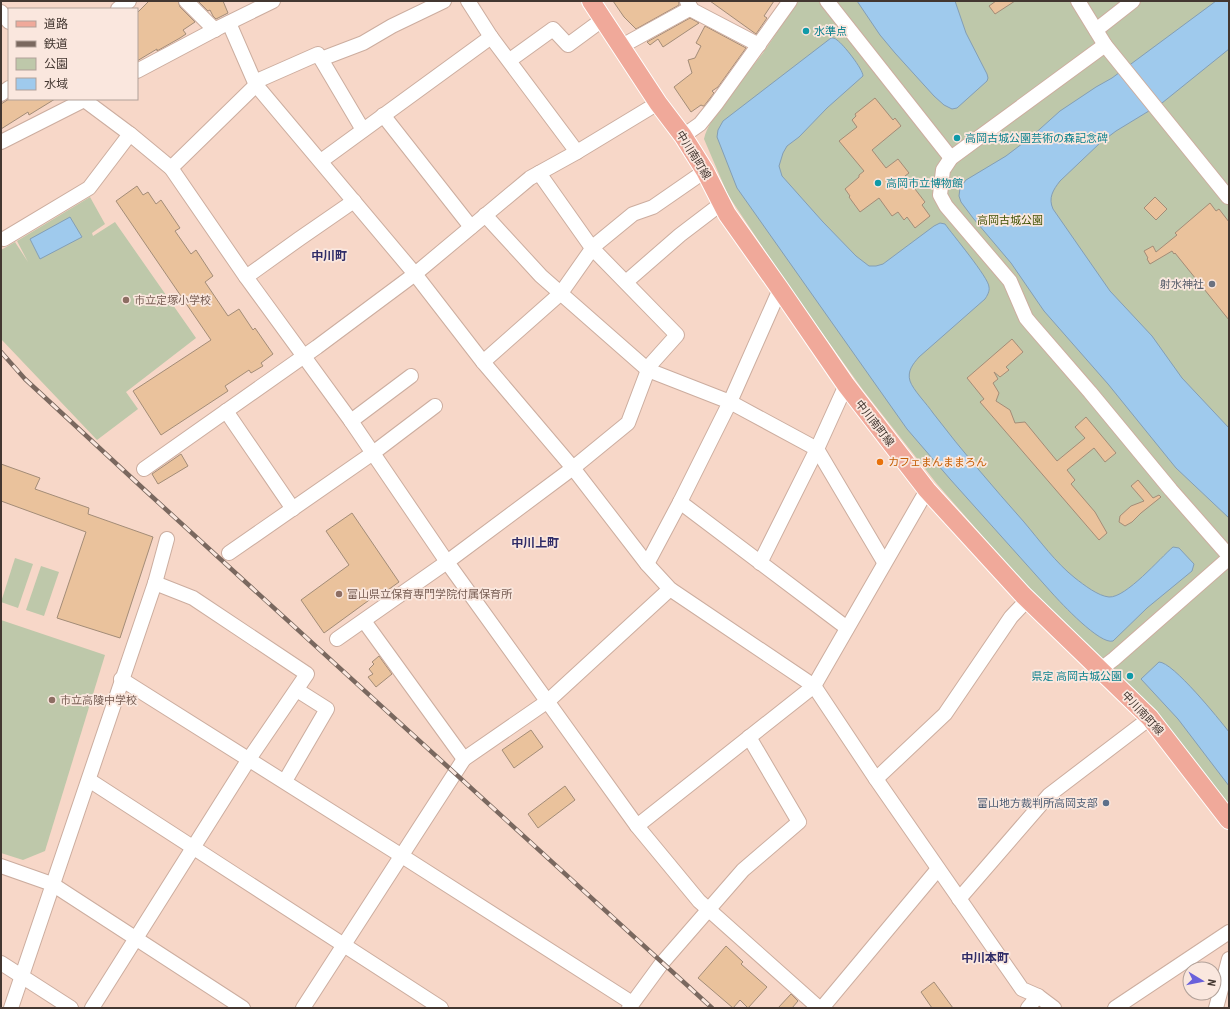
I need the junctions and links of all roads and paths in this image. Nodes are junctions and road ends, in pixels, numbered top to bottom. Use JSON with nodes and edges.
{"nodes":[{"id":1,"x":129,"y":1,"type":"edge"},
{"id":2,"x":186,"y":1,"type":"edge"},
{"id":3,"x":273,"y":1,"type":"edge"},
{"id":4,"x":444,"y":1,"type":"edge"},
{"id":5,"x":468,"y":1,"type":"edge"},
{"id":6,"x":591,"y":1,"type":"edge"},
{"id":7,"x":790,"y":1,"type":"edge"},
{"id":8,"x":827,"y":1,"type":"edge"},
{"id":9,"x":1078,"y":1,"type":"edge"},
{"id":10,"x":1133,"y":1,"type":"edge"},
{"id":11,"x":689,"y":4,"type":"edge"},
{"id":12,"x":119,"y":8,"type":"edge"},
{"id":13,"x":1,"y":12,"type":"edge"},
{"id":14,"x":602,"y":20,"type":"junction"},
{"id":15,"x":8,"y":21,"type":"edge"},
{"id":16,"x":229,"y":23,"type":"junction"},
{"id":17,"x":215,"y":30,"type":"junction"},
{"id":18,"x":1096,"y":30,"type":"junction"},
{"id":19,"x":491,"y":37,"type":"junction"},
{"id":20,"x":758,"y":45,"type":"junction"},
{"id":21,"x":1105,"y":45,"type":"junction"},
{"id":22,"x":620,"y":47,"type":"junction"},
{"id":23,"x":321,"y":59,"type":"junction"},
{"id":24,"x":510,"y":60,"type":"junction"},
{"id":25,"x":138,"y":70,"type":"edge"},
{"id":26,"x":256,"y":85,"type":"junction"},
{"id":27,"x":82,"y":100,"type":"edge"},
{"id":28,"x":85,"y":100,"type":"edge"},
{"id":29,"x":658,"y":103,"type":"junction"},
{"id":30,"x":383,"y":115,"type":"junction"},
{"id":31,"x":364,"y":130,"type":"junction"},
{"id":32,"x":130,"y":134,"type":"junction"},
{"id":33,"x":683,"y":136,"type":"junction"},
{"id":34,"x":1,"y":142,"type":"edge"},
{"id":35,"x":577,"y":152,"type":"junction"},
{"id":36,"x":951,"y":158,"type":"junction"},
{"id":37,"x":321,"y":161,"type":"junction"},
{"id":38,"x":171,"y":168,"type":"junction"},
{"id":39,"x":705,"y":171,"type":"junction"},
{"id":40,"x":539,"y":173,"type":"junction"},
{"id":41,"x":1226,"y":194,"type":"edge"},
{"id":42,"x":354,"y":201,"type":"junction"},
{"id":43,"x":722,"y":203,"type":"junction"},
{"id":44,"x":485,"y":215,"type":"junction"},
{"id":45,"x":471,"y":227,"type":"junction"},
{"id":46,"x":4,"y":239,"type":"dead end"},
{"id":47,"x":592,"y":248,"type":"junction"},
{"id":48,"x":415,"y":274,"type":"junction"},
{"id":49,"x":246,"y":277,"type":"junction"},
{"id":50,"x":626,"y":282,"type":"junction"},
{"id":51,"x":780,"y":289,"type":"junction"},
{"id":52,"x":562,"y":293,"type":"junction"},
{"id":53,"x":303,"y":356,"type":"junction"},
{"id":54,"x":483,"y":362,"type":"junction"},
{"id":55,"x":648,"y":370,"type":"junction"},
{"id":56,"x":411,"y":376,"type":"dead end"},
{"id":57,"x":846,"y":385,"type":"junction"},
{"id":58,"x":730,"y":402,"type":"junction"},
{"id":59,"x":435,"y":406,"type":"dead end"},
{"id":60,"x":226,"y":411,"type":"junction"},
{"id":61,"x":351,"y":421,"type":"junction"},
{"id":62,"x":817,"y":449,"type":"junction"},
{"id":63,"x":373,"y":453,"type":"junction"},
{"id":64,"x":573,"y":468,"type":"junction"},
{"id":65,"x":144,"y":469,"type":"dead end"},
{"id":66,"x":927,"y":490,"type":"junction"},
{"id":67,"x":680,"y":502,"type":"junction"},
{"id":68,"x":293,"y":509,"type":"junction"},
{"id":69,"x":167,"y":540,"type":"dead end"},
{"id":70,"x":229,"y":553,"type":"dead end"},
{"id":71,"x":1229,"y":557,"type":"edge"},
{"id":72,"x":448,"y":562,"type":"junction"},
{"id":73,"x":884,"y":562,"type":"junction"},
{"id":74,"x":760,"y":563,"type":"junction"},
{"id":75,"x":647,"y":564,"type":"junction"},
{"id":76,"x":155,"y":582,"type":"junction"},
{"id":77,"x":670,"y":589,"type":"junction"},
{"id":78,"x":1028,"y":599,"type":"junction"},
{"id":79,"x":364,"y":620,"type":"junction"},
{"id":80,"x":846,"y":628,"type":"junction"},
{"id":81,"x":337,"y":639,"type":"dead end"},
{"id":82,"x":1108,"y":664,"type":"junction"},
{"id":83,"x":121,"y":679,"type":"junction"},
{"id":84,"x":814,"y":686,"type":"junction"},
{"id":85,"x":297,"y":690,"type":"junction"},
{"id":86,"x":548,"y":701,"type":"junction"},
{"id":87,"x":1150,"y":718,"type":"junction"},
{"id":88,"x":749,"y":737,"type":"junction"},
{"id":89,"x":249,"y":759,"type":"junction"},
{"id":90,"x":464,"y":759,"type":"junction"},
{"id":91,"x":876,"y":779,"type":"junction"},
{"id":92,"x":89,"y":780,"type":"junction"},
{"id":93,"x":284,"y":781,"type":"junction"},
{"id":94,"x":1229,"y":820,"type":"edge"},
{"id":95,"x":637,"y":826,"type":"junction"},
{"id":96,"x":193,"y":848,"type":"junction"},
{"id":97,"x":402,"y":856,"type":"junction"},
{"id":98,"x":1,"y":866,"type":"edge"},
{"id":99,"x":938,"y":869,"type":"junction"},
{"id":100,"x":52,"y":884,"type":"junction"},
{"id":101,"x":959,"y":899,"type":"junction"},
{"id":102,"x":708,"y":909,"type":"junction"},
{"id":103,"x":1229,"y":932,"type":"edge"},
{"id":104,"x":136,"y":939,"type":"junction"},
{"id":105,"x":343,"y":945,"type":"junction"},
{"id":106,"x":1229,"y":959,"type":"edge"},
{"id":107,"x":1,"y":963,"type":"edge"},
{"id":108,"x":22,"y":976,"type":"junction"},
{"id":109,"x":1038,"y":996,"type":"junction"},
{"id":110,"x":631,"y":1006,"type":"edge"},
{"id":111,"x":11,"y":1008,"type":"edge"},
{"id":112,"x":71,"y":1008,"type":"edge"},
{"id":113,"x":92,"y":1008,"type":"edge"},
{"id":114,"x":243,"y":1008,"type":"edge"},
{"id":115,"x":303,"y":1008,"type":"edge"},
{"id":116,"x":441,"y":1008,"type":"edge"},
{"id":117,"x":820,"y":1008,"type":"edge"},
{"id":118,"x":1028,"y":1008,"type":"edge"},
{"id":119,"x":1054,"y":1008,"type":"edge"},
{"id":120,"x":1115,"y":1008,"type":"edge"},
{"id":121,"x":1216,"y":1008,"type":"edge"}],
"edges":[{"from":1,"to":12,"type":"street"},
{"from":2,"to":17,"type":"street"},
{"from":3,"to":16,"type":"street"},
{"from":4,"to":23,"type":"street"},
{"from":5,"to":19,"type":"street"},
{"from":6,"to":14,"type":"main road","name":"中川南町線"},
{"from":7,"to":20,"type":"street"},
{"from":8,"to":36,"type":"street"},
{"from":9,"to":18,"type":"street"},
{"from":10,"to":18,"type":"street"},
{"from":11,"to":20,"type":"street"},
{"from":11,"to":22,"type":"street"},
{"from":13,"to":15,"type":"street"},
{"from":14,"to":22,"type":"main road","name":"中川南町線"},
{"from":14,"to":24,"type":"street"},
{"from":16,"to":17,"type":"street"},
{"from":16,"to":26,"type":"street"},
{"from":17,"to":25,"type":"street"},
{"from":18,"to":21,"type":"street"},
{"from":19,"to":24,"type":"street"},
{"from":19,"to":30,"type":"street"},
{"from":20,"to":33,"type":"street"},
{"from":21,"to":36,"type":"street"},
{"from":21,"to":41,"type":"street"},
{"from":22,"to":29,"type":"main road","name":"中川南町線"},
{"from":23,"to":26,"type":"street"},
{"from":23,"to":31,"type":"street"},
{"from":24,"to":35,"type":"street"},
{"from":26,"to":37,"type":"street"},
{"from":26,"to":38,"type":"street"},
{"from":27,"to":34,"type":"street"},
{"from":28,"to":32,"type":"street"},
{"from":29,"to":33,"type":"main road","name":"中川南町線"},
{"from":29,"to":35,"type":"street"},
{"from":30,"to":31,"type":"street"},
{"from":30,"to":45,"type":"street"},
{"from":31,"to":37,"type":"street"},
{"from":32,"to":38,"type":"street"},
{"from":32,"to":46,"type":"street"},
{"from":33,"to":39,"type":"main road","name":"中川南町線"},
{"from":35,"to":40,"type":"street"},
{"from":36,"to":71,"type":"street"},
{"from":37,"to":42,"type":"street"},
{"from":38,"to":49,"type":"street"},
{"from":39,"to":43,"type":"main road","name":"中川南町線"},
{"from":39,"to":47,"type":"street"},
{"from":40,"to":44,"type":"street"},
{"from":40,"to":47,"type":"street"},
{"from":42,"to":48,"type":"street"},
{"from":42,"to":49,"type":"street"},
{"from":43,"to":50,"type":"street"},
{"from":43,"to":51,"type":"main road","name":"中川南町線"},
{"from":44,"to":45,"type":"street"},
{"from":44,"to":52,"type":"street"},
{"from":45,"to":48,"type":"street"},
{"from":47,"to":50,"type":"street"},
{"from":47,"to":52,"type":"street"},
{"from":48,"to":53,"type":"street"},
{"from":48,"to":54,"type":"street"},
{"from":49,"to":53,"type":"street"},
{"from":50,"to":55,"type":"street"},
{"from":51,"to":57,"type":"main road","name":"中川南町線"},
{"from":51,"to":58,"type":"street"},
{"from":52,"to":54,"type":"street"},
{"from":52,"to":55,"type":"street"},
{"from":53,"to":60,"type":"street"},
{"from":53,"to":61,"type":"street"},
{"from":54,"to":64,"type":"street"},
{"from":55,"to":58,"type":"street"},
{"from":55,"to":64,"type":"street"},
{"from":56,"to":61,"type":"street"},
{"from":57,"to":62,"type":"street"},
{"from":57,"to":66,"type":"main road","name":"中川南町線"},
{"from":58,"to":62,"type":"street"},
{"from":58,"to":67,"type":"street"},
{"from":59,"to":63,"type":"street"},
{"from":60,"to":65,"type":"street"},
{"from":60,"to":68,"type":"street"},
{"from":61,"to":63,"type":"street"},
{"from":62,"to":73,"type":"street"},
{"from":62,"to":74,"type":"street"},
{"from":63,"to":68,"type":"street"},
{"from":63,"to":72,"type":"street"},
{"from":64,"to":72,"type":"street"},
{"from":64,"to":75,"type":"street"},
{"from":66,"to":73,"type":"street"},
{"from":66,"to":78,"type":"main road","name":"中川南町線"},
{"from":67,"to":74,"type":"street"},
{"from":67,"to":75,"type":"street"},
{"from":68,"to":70,"type":"street"},
{"from":69,"to":76,"type":"street"},
{"from":71,"to":82,"type":"street"},
{"from":72,"to":79,"type":"street"},
{"from":72,"to":86,"type":"street"},
{"from":73,"to":80,"type":"street"},
{"from":74,"to":80,"type":"street"},
{"from":75,"to":77,"type":"street"},
{"from":76,"to":83,"type":"street"},
{"from":76,"to":85,"type":"street"},
{"from":77,"to":84,"type":"street"},
{"from":77,"to":86,"type":"street"},
{"from":78,"to":82,"type":"main road","name":"中川南町線"},
{"from":78,"to":91,"type":"street"},
{"from":79,"to":81,"type":"street"},
{"from":79,"to":90,"type":"street"},
{"from":80,"to":84,"type":"street"},
{"from":82,"to":87,"type":"main road","name":"中川南町線"},
{"from":83,"to":89,"type":"street"},
{"from":83,"to":92,"type":"street"},
{"from":84,"to":88,"type":"street"},
{"from":84,"to":91,"type":"street"},
{"from":85,"to":89,"type":"street"},
{"from":85,"to":93,"type":"street"},
{"from":86,"to":90,"type":"street"},
{"from":86,"to":95,"type":"street"},
{"from":87,"to":94,"type":"main road","name":"中川南町線"},
{"from":87,"to":101,"type":"street"},
{"from":88,"to":95,"type":"street"},
{"from":88,"to":102,"type":"street"},
{"from":89,"to":93,"type":"street"},
{"from":89,"to":96,"type":"street"},
{"from":90,"to":97,"type":"street"},
{"from":91,"to":99,"type":"street"},
{"from":92,"to":96,"type":"street"},
{"from":92,"to":100,"type":"street"},
{"from":93,"to":97,"type":"street"},
{"from":95,"to":102,"type":"street"},
{"from":96,"to":104,"type":"street"},
{"from":96,"to":105,"type":"street"},
{"from":97,"to":105,"type":"street"},
{"from":97,"to":110,"type":"street"},
{"from":98,"to":100,"type":"street"},
{"from":99,"to":101,"type":"street"},
{"from":99,"to":117,"type":"street"},
{"from":100,"to":104,"type":"street"},
{"from":100,"to":108,"type":"street"},
{"from":101,"to":109,"type":"street"},
{"from":102,"to":110,"type":"street"},
{"from":102,"to":117,"type":"street"},
{"from":103,"to":120,"type":"street"},
{"from":104,"to":113,"type":"street"},
{"from":104,"to":114,"type":"street"},
{"from":105,"to":115,"type":"street"},
{"from":105,"to":116,"type":"street"},
{"from":106,"to":121,"type":"street"},
{"from":107,"to":108,"type":"street"},
{"from":108,"to":111,"type":"street"},
{"from":108,"to":112,"type":"street"},
{"from":109,"to":118,"type":"street"},
{"from":109,"to":119,"type":"street"}]}
